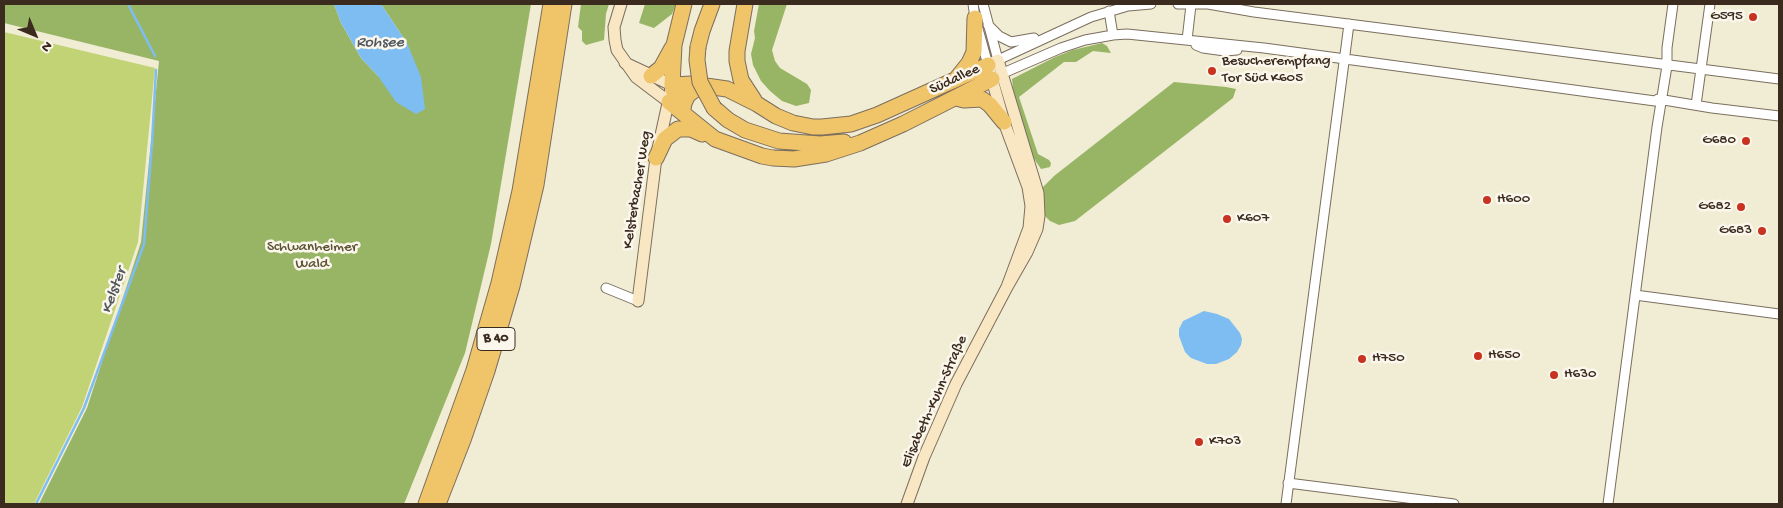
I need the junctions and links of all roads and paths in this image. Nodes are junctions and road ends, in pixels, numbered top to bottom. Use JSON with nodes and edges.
{"nodes":[{"id":1,"x":544,"y":4,"type":"edge"},
{"id":2,"x":551,"y":4,"type":"edge"},
{"id":3,"x":564,"y":4,"type":"edge"},
{"id":4,"x":621,"y":4,"type":"edge"},
{"id":5,"x":684,"y":4,"type":"edge"},
{"id":6,"x":712,"y":4,"type":"edge"},
{"id":7,"x":745,"y":4,"type":"edge"},
{"id":8,"x":983,"y":4,"type":"edge"},
{"id":9,"x":1151,"y":4,"type":"edge"},
{"id":10,"x":1178,"y":4,"type":"edge"},
{"id":11,"x":1673,"y":4,"type":"edge"},
{"id":12,"x":1710,"y":4,"type":"edge"},
{"id":13,"x":1191,"y":5,"type":"edge"},
{"id":14,"x":1208,"y":7,"type":"edge"},
{"id":15,"x":1109,"y":11,"type":"junction"},
{"id":16,"x":979,"y":15,"type":"edge"},
{"id":17,"x":1349,"y":24,"type":"junction"},
{"id":18,"x":1054,"y":34,"type":"junction"},
{"id":19,"x":1113,"y":35,"type":"junction"},
{"id":20,"x":1187,"y":40,"type":"junction"},
{"id":21,"x":674,"y":45,"type":"junction"},
{"id":22,"x":1061,"y":48,"type":"junction"},
{"id":23,"x":1667,"y":48,"type":"junction"},
{"id":24,"x":1344,"y":59,"type":"junction"},
{"id":25,"x":626,"y":63,"type":"junction"},
{"id":26,"x":1651,"y":63,"type":"junction"},
{"id":27,"x":1667,"y":66,"type":"junction"},
{"id":28,"x":541,"y":69,"type":"junction"},
{"id":29,"x":995,"y":70,"type":"junction"},
{"id":30,"x":1701,"y":70,"type":"junction"},
{"id":31,"x":651,"y":76,"type":"junction"},
{"id":32,"x":956,"y":80,"type":"junction"},
{"id":33,"x":1779,"y":80,"type":"edge"},
{"id":34,"x":672,"y":85,"type":"junction"},
{"id":35,"x":711,"y":86,"type":"junction"},
{"id":36,"x":954,"y":98,"type":"junction"},
{"id":37,"x":1662,"y":100,"type":"junction"},
{"id":38,"x":669,"y":102,"type":"junction"},
{"id":39,"x":757,"y":104,"type":"junction"},
{"id":40,"x":1696,"y":105,"type":"junction"},
{"id":41,"x":686,"y":114,"type":"junction"},
{"id":42,"x":1779,"y":116,"type":"edge"},
{"id":43,"x":1004,"y":122,"type":"junction"},
{"id":44,"x":875,"y":136,"type":"junction"},
{"id":45,"x":715,"y":139,"type":"junction"},
{"id":46,"x":656,"y":158,"type":"junction"},
{"id":47,"x":1007,"y":287,"type":"junction"},
{"id":48,"x":606,"y":288,"type":"dead end"},
{"id":49,"x":1635,"y":295,"type":"junction"},
{"id":50,"x":638,"y":301,"type":"joint"},
{"id":51,"x":1779,"y":314,"type":"edge"},
{"id":52,"x":1288,"y":483,"type":"junction"},
{"id":53,"x":426,"y":504,"type":"edge"},
{"id":54,"x":438,"y":504,"type":"edge"},
{"id":55,"x":907,"y":504,"type":"edge"},
{"id":56,"x":1286,"y":504,"type":"edge"},
{"id":57,"x":1454,"y":504,"type":"edge"},
{"id":58,"x":1608,"y":504,"type":"edge"}],
"edges":[{"from":1,"to":28,"type":"highway","number":"B 40"},
{"from":2,"to":28,"type":"highway","number":"B 40"},
{"from":3,"to":54,"type":"highway","number":"B 40"},
{"from":4,"to":25,"type":"street"},
{"from":5,"to":21,"type":"highway"},
{"from":6,"to":44,"type":"highway","bridge":true},
{"from":7,"to":39,"type":"highway"},
{"from":8,"to":16,"type":"street"},
{"from":9,"to":15,"type":"street","name":"Südallee"},
{"from":10,"to":13,"type":"street"},
{"from":11,"to":23,"type":"street"},
{"from":12,"to":30,"type":"street"},
{"from":13,"to":14,"type":"street"},
{"from":13,"to":20,"type":"street"},
{"from":14,"to":17,"type":"street"},
{"from":15,"to":18,"type":"street","name":"Südallee"},
{"from":15,"to":19,"type":"street"},
{"from":16,"to":18,"type":"street"},
{"from":16,"to":29,"type":"street"},
{"from":16,"to":29,"type":"street"},
{"from":16,"to":32,"type":"highway"},
{"from":17,"to":24,"type":"street"},
{"from":17,"to":26,"type":"street"},
{"from":18,"to":22,"type":"street"},
{"from":18,"to":29,"type":"street","name":"Südallee"},
{"from":19,"to":20,"type":"street","name":"Südallee"},
{"from":19,"to":22,"type":"street","name":"Südallee"},
{"from":20,"to":24,"type":"street","name":"Südallee"},
{"from":21,"to":31,"type":"highway"},
{"from":21,"to":34,"type":"highway"},
{"from":22,"to":29,"type":"street","name":"Südallee"},
{"from":23,"to":26,"type":"street"},
{"from":23,"to":27,"type":"street"},
{"from":24,"to":37,"type":"street","name":"Südallee"},
{"from":24,"to":52,"type":"street"},
{"from":25,"to":31,"type":"street"},
{"from":25,"to":38,"type":"street"},
{"from":26,"to":27,"type":"street"},
{"from":27,"to":30,"type":"street"},
{"from":27,"to":37,"type":"street"},
{"from":28,"to":53,"type":"highway","number":"B 40"},
{"from":29,"to":32,"type":"highway","name":"Südallee"},
{"from":29,"to":36,"type":"highway","name":"Südallee"},
{"from":29,"to":43,"type":"street","name":"Elisabeth-Kuhn-Straße"},
{"from":29,"to":47,"type":"street","name":"Elisabeth-Kuhn-Straße"},
{"from":30,"to":33,"type":"street"},
{"from":30,"to":40,"type":"street"},
{"from":31,"to":34,"type":"street"},
{"from":32,"to":39,"type":"highway","name":"Südallee"},
{"from":34,"to":35,"type":"highway","name":"Südallee"},
{"from":34,"to":38,"type":"street","name":"Kelsterbacher Weg"},
{"from":34,"to":41,"type":"highway"},
{"from":35,"to":39,"type":"highway","name":"Südallee"},
{"from":35,"to":41,"type":"highway"},
{"from":36,"to":43,"type":"highway"},
{"from":36,"to":44,"type":"highway","name":"Südallee"},
{"from":37,"to":40,"type":"street","name":"Südallee"},
{"from":37,"to":49,"type":"street"},
{"from":38,"to":41,"type":"highway"},
{"from":38,"to":46,"type":"street","name":"Kelsterbacher Weg"},
{"from":40,"to":42,"type":"street","name":"Südallee"},
{"from":41,"to":45,"type":"highway"},
{"from":43,"to":47,"type":"street","name":"Elisabeth-Kuhn-Straße"},
{"from":44,"to":45,"type":"highway"},
{"from":45,"to":46,"type":"highway"},
{"from":46,"to":50,"type":"street","name":"Kelsterbacher Weg"},
{"from":47,"to":55,"type":"street","name":"Elisabeth-Kuhn-Straße"},
{"from":48,"to":50,"type":"street"},
{"from":49,"to":51,"type":"street"},
{"from":49,"to":58,"type":"street"},
{"from":52,"to":56,"type":"street"},
{"from":52,"to":57,"type":"street"}]}
